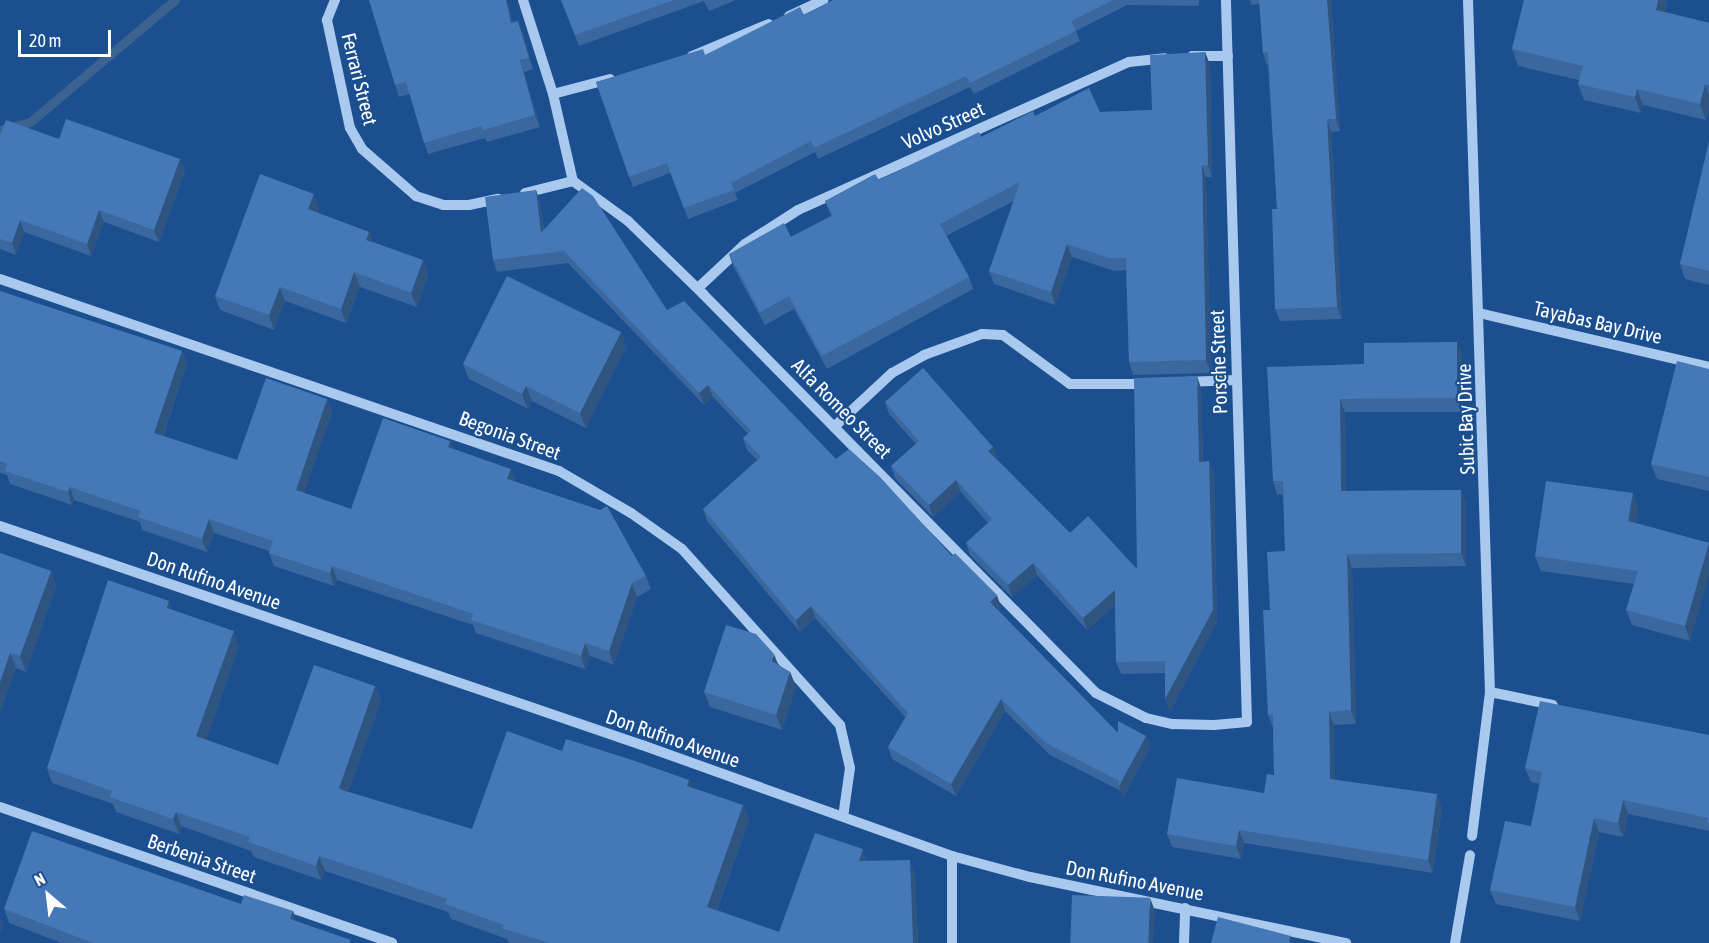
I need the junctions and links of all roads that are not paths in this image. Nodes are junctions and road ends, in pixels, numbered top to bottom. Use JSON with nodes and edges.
{"nodes":[{"id":1,"x":335,"y":0,"type":"edge"},
{"id":2,"x":523,"y":0,"type":"edge"},
{"id":3,"x":824,"y":0,"type":"edge"},
{"id":4,"x":1226,"y":0,"type":"edge"},
{"id":5,"x":1468,"y":0,"type":"edge"},
{"id":6,"x":1228,"y":56,"type":"junction"},
{"id":7,"x":684,"y":59,"type":"edge"},
{"id":8,"x":618,"y":76,"type":"edge"},
{"id":9,"x":553,"y":94,"type":"junction"},
{"id":10,"x":573,"y":181,"type":"junction"},
{"id":11,"x":0,"y":279,"type":"edge"},
{"id":12,"x":698,"y":288,"type":"junction"},
{"id":13,"x":1479,"y":313,"type":"junction"},
{"id":14,"x":1709,"y":367,"type":"edge"},
{"id":15,"x":1237,"y":380,"type":"junction"},
{"id":16,"x":834,"y":427,"type":"junction"},
{"id":17,"x":0,"y":526,"type":"edge"},
{"id":18,"x":1490,"y":692,"type":"junction"},
{"id":19,"x":1570,"y":709,"type":"edge"},
{"id":20,"x":1247,"y":722,"type":"joint"},
{"id":21,"x":0,"y":807,"type":"edge"},
{"id":22,"x":843,"y":817,"type":"junction"},
{"id":23,"x":1472,"y":836,"type":"dead end"},
{"id":24,"x":1470,"y":855,"type":"dead end"},
{"id":25,"x":952,"y":856,"type":"junction"},
{"id":26,"x":1185,"y":908,"type":"junction"},
{"id":27,"x":392,"y":943,"type":"edge"},
{"id":28,"x":952,"y":943,"type":"edge"},
{"id":29,"x":1184,"y":943,"type":"edge"},
{"id":30,"x":1346,"y":943,"type":"edge"},
{"id":31,"x":1455,"y":943,"type":"edge"}],
"edges":[{"from":1,"to":10,"type":"street","name":"Ferrari Street"},
{"from":2,"to":9,"type":"street"},
{"from":3,"to":7,"type":"street"},
{"from":4,"to":6,"type":"street","name":"Porsche Street"},
{"from":5,"to":13,"type":"street","name":"Subic Bay Drive"},
{"from":6,"to":12,"type":"street","name":"Volvo Street"},
{"from":6,"to":15,"type":"street","name":"Porsche Street"},
{"from":8,"to":9,"type":"street"},
{"from":9,"to":10,"type":"street"},
{"from":10,"to":12,"type":"street","name":"Alfa Romeo Street"},
{"from":11,"to":22,"type":"street","name":"Begonia Street"},
{"from":12,"to":16,"type":"street","name":"Alfa Romeo Street"},
{"from":13,"to":14,"type":"street","name":"Tayabas Bay Drive"},
{"from":13,"to":18,"type":"street","name":"Subic Bay Drive"},
{"from":15,"to":16,"type":"street"},
{"from":15,"to":20,"type":"street","name":"Porsche Street"},
{"from":16,"to":20,"type":"street","name":"Alfa Romeo Street"},
{"from":17,"to":22,"type":"street","name":"Don Rufino Avenue"},
{"from":18,"to":19,"type":"street"},
{"from":18,"to":23,"type":"street","name":"Subic Bay Drive"},
{"from":21,"to":27,"type":"street","name":"Berbenia Street"},
{"from":22,"to":25,"type":"street","name":"Don Rufino Avenue"},
{"from":24,"to":31,"type":"street"},
{"from":25,"to":26,"type":"street","name":"Don Rufino Avenue"},
{"from":25,"to":28,"type":"street"},
{"from":26,"to":29,"type":"street"},
{"from":26,"to":30,"type":"street","name":"Don Rufino Avenue"}]}
